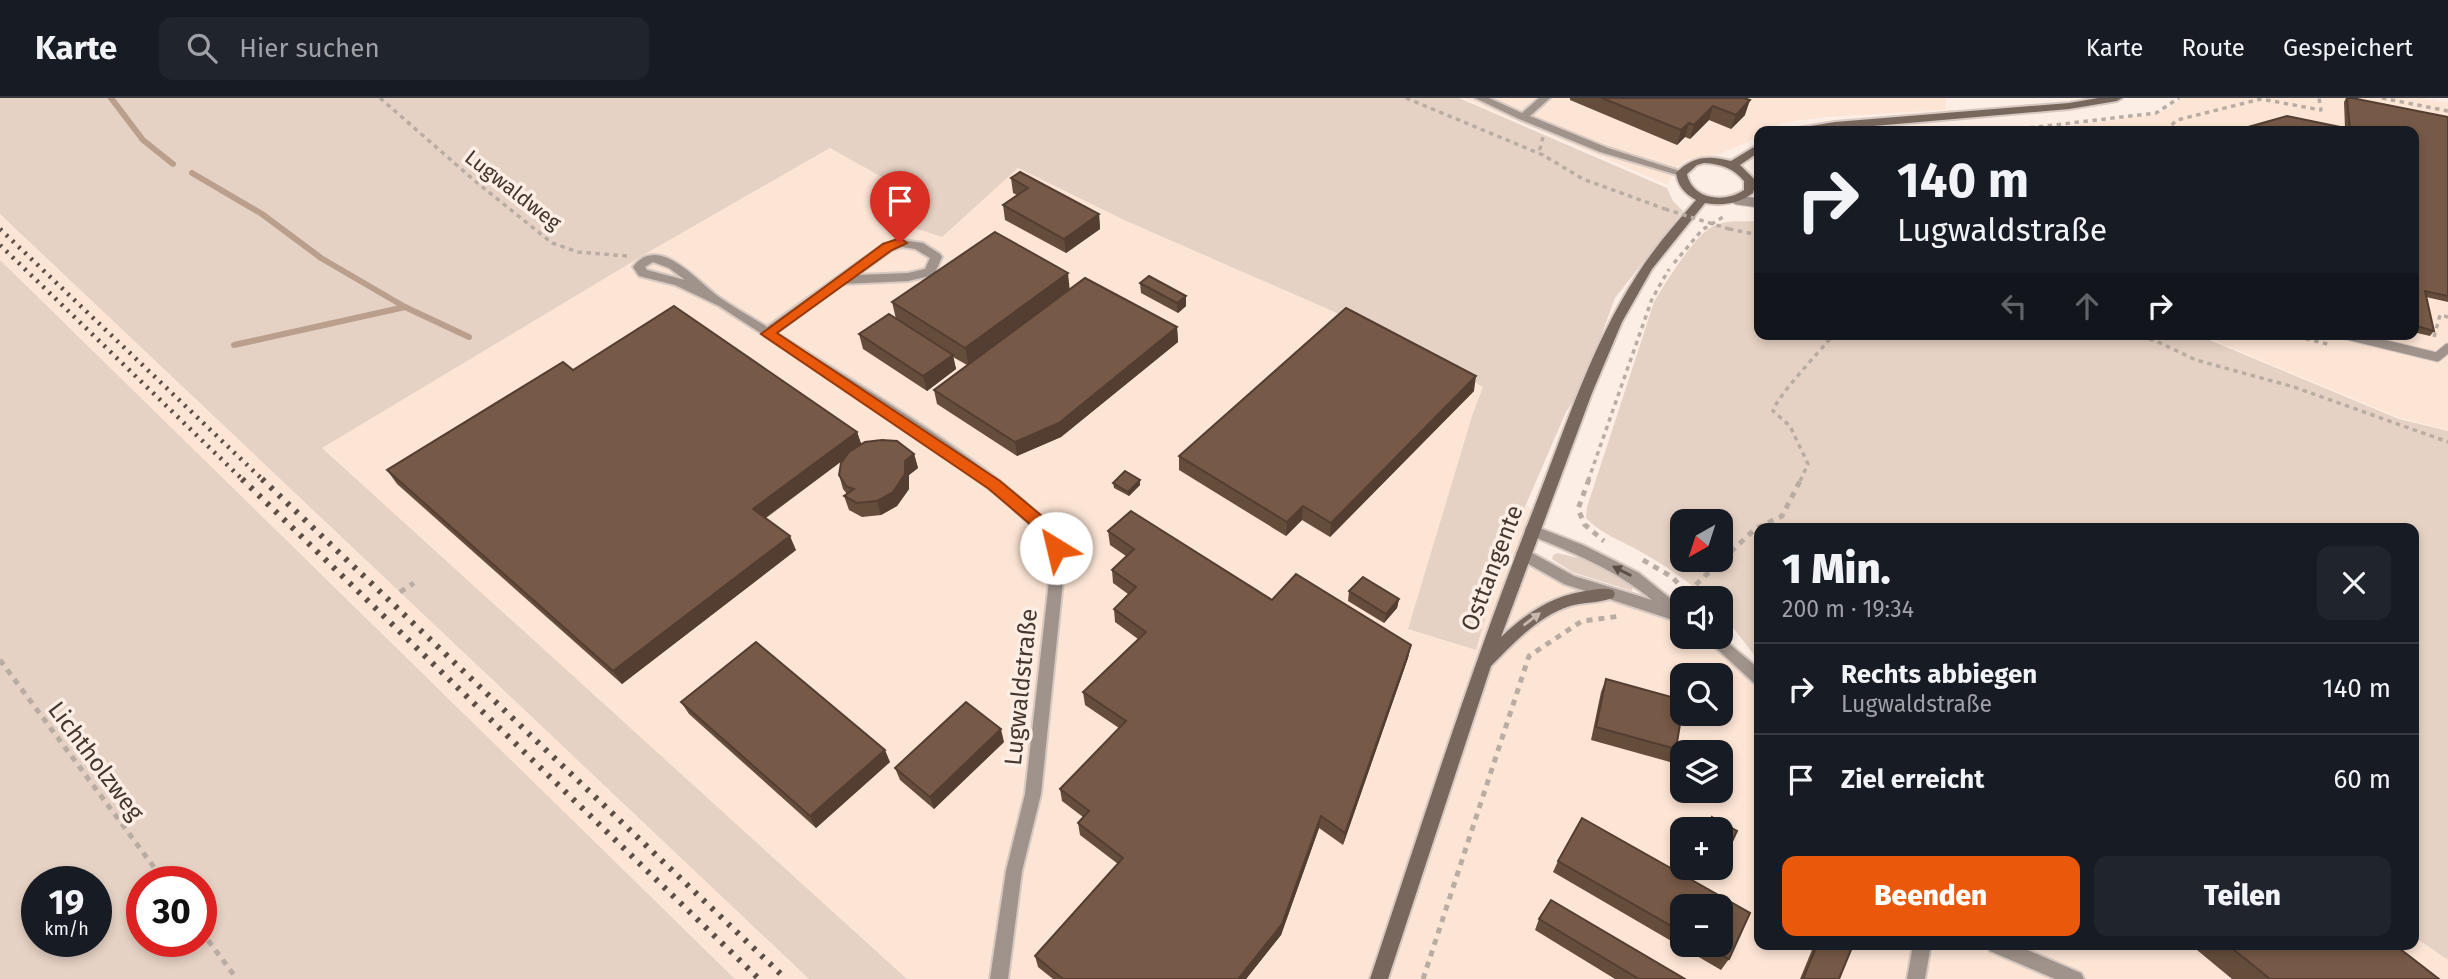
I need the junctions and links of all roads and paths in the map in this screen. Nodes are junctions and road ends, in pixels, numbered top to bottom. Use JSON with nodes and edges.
{"nodes":[{"id":1,"x":380,"y":98,"type":"edge"},
{"id":2,"x":1406,"y":98,"type":"edge"},
{"id":3,"x":1480,"y":98,"type":"edge"},
{"id":4,"x":1545,"y":98,"type":"edge"},
{"id":5,"x":2117,"y":98,"type":"edge"},
{"id":6,"x":2179,"y":98,"type":"edge"},
{"id":7,"x":2319,"y":98,"type":"edge"},
{"id":8,"x":2382,"y":98,"type":"edge"},
{"id":9,"x":2448,"y":111,"type":"edge"},
{"id":10,"x":1523,"y":117,"type":"junction"},
{"id":11,"x":1829,"y":126,"type":"edge"},
{"id":12,"x":2051,"y":126,"type":"edge"},
{"id":13,"x":2170,"y":126,"type":"edge"},
{"id":14,"x":1754,"y":151,"type":"edge"},
{"id":15,"x":1732,"y":165,"type":"junction"},
{"id":16,"x":1681,"y":173,"type":"junction"},
{"id":17,"x":1754,"y":182,"type":"edge"},
{"id":18,"x":1703,"y":198,"type":"junction"},
{"id":19,"x":1737,"y":200,"type":"junction"},
{"id":20,"x":1754,"y":202,"type":"edge"},
{"id":21,"x":1731,"y":215,"type":"dead end"},
{"id":22,"x":1754,"y":234,"type":"edge"},
{"id":23,"x":649,"y":257,"type":"joint"},
{"id":24,"x":841,"y":281,"type":"junction"},
{"id":25,"x":2448,"y":317,"type":"edge"},
{"id":26,"x":768,"y":334,"type":"junction"},
{"id":27,"x":1829,"y":340,"type":"edge"},
{"id":28,"x":2153,"y":340,"type":"edge"},
{"id":29,"x":2368,"y":340,"type":"edge"},
{"id":30,"x":2427,"y":341,"type":"dead end"},
{"id":31,"x":2448,"y":348,"type":"edge"},
{"id":32,"x":2437,"y":356,"type":"junction"},
{"id":33,"x":2448,"y":359,"type":"edge"},
{"id":34,"x":2448,"y":442,"type":"edge"},
{"id":35,"x":1767,"y":523,"type":"edge"},
{"id":36,"x":1532,"y":530,"type":"junction"},
{"id":37,"x":1754,"y":530,"type":"edge"},
{"id":38,"x":1613,"y":545,"type":"dead end"},
{"id":39,"x":1523,"y":554,"type":"junction"},
{"id":40,"x":1637,"y":557,"type":"dead end"},
{"id":41,"x":414,"y":583,"type":"dead end"},
{"id":42,"x":1679,"y":586,"type":"edge"},
{"id":43,"x":1696,"y":586,"type":"edge"},
{"id":44,"x":400,"y":592,"type":"dead end"},
{"id":45,"x":1608,"y":594,"type":"junction"},
{"id":46,"x":1670,"y":606,"type":"edge"},
{"id":47,"x":1670,"y":613,"type":"edge"},
{"id":48,"x":1632,"y":614,"type":"dead end"},
{"id":49,"x":1725,"y":649,"type":"edge"},
{"id":50,"x":0,"y":660,"type":"edge"},
{"id":51,"x":1482,"y":665,"type":"junction"},
{"id":52,"x":1754,"y":674,"type":"edge"},
{"id":53,"x":153,"y":866,"type":"edge"},
{"id":54,"x":1921,"y":950,"type":"edge"},
{"id":55,"x":2008,"y":950,"type":"edge"},
{"id":56,"x":217,"y":952,"type":"edge"},
{"id":57,"x":237,"y":979,"type":"edge"},
{"id":58,"x":999,"y":979,"type":"edge"},
{"id":59,"x":1379,"y":979,"type":"edge"},
{"id":60,"x":1423,"y":979,"type":"edge"},
{"id":61,"x":1916,"y":979,"type":"edge"},
{"id":62,"x":2075,"y":979,"type":"edge"}],
"edges":[{"from":1,"to":23,"type":"path","name":"Lugwaldweg"},
{"from":2,"to":22,"type":"path","bridge":true},
{"from":3,"to":10,"type":"street"},
{"from":4,"to":10,"type":"street"},
{"from":5,"to":11,"type":"main road"},
{"from":6,"to":12,"type":"path"},
{"from":7,"to":13,"type":"path"},
{"from":8,"to":9,"type":"path"},
{"from":10,"to":16,"type":"street"},
{"from":14,"to":15,"type":"main road"},
{"from":15,"to":16,"type":"main road"},
{"from":15,"to":17,"type":"main road"},
{"from":16,"to":18,"type":"main road"},
{"from":17,"to":19,"type":"main road"},
{"from":18,"to":19,"type":"main road"},
{"from":18,"to":36,"type":"main road","name":"Osttangente"},
{"from":19,"to":20,"type":"lane"},
{"from":21,"to":38,"type":"path"},
{"from":23,"to":26,"type":"street","name":"Lugwaldstraße"},
{"from":24,"to":24,"type":"street"},
{"from":24,"to":26,"type":"street"},
{"from":25,"to":30,"type":"path"},
{"from":26,"to":58,"type":"street","name":"Lugwaldstraße"},
{"from":27,"to":35,"type":"path"},
{"from":28,"to":34,"type":"path"},
{"from":29,"to":32,"type":"lane"},
{"from":31,"to":32,"type":"lane"},
{"from":32,"to":33,"type":"lane"},
{"from":36,"to":39,"type":"main road","name":"Osttangente"},
{"from":46,"to":36,"type":"street","one_way":true},
{"from":37,"to":43,"type":"path"},
{"from":39,"to":45,"type":"street"},
{"from":39,"to":51,"type":"main road","name":"Osttangente"},
{"from":40,"to":42,"type":"path"},
{"from":41,"to":44,"type":"path"},
{"from":45,"to":47,"type":"street"},
{"from":51,"to":45,"type":"main road","one_way":true},
{"from":48,"to":60,"type":"path"},
{"from":49,"to":52,"type":"street"},
{"from":50,"to":53,"type":"path","name":"Lichtholzweg"},
{"from":51,"to":59,"type":"main road","name":"Osttangente"},
{"from":54,"to":61,"type":"street"},
{"from":55,"to":62,"type":"street"},
{"from":56,"to":57,"type":"path"}]}
